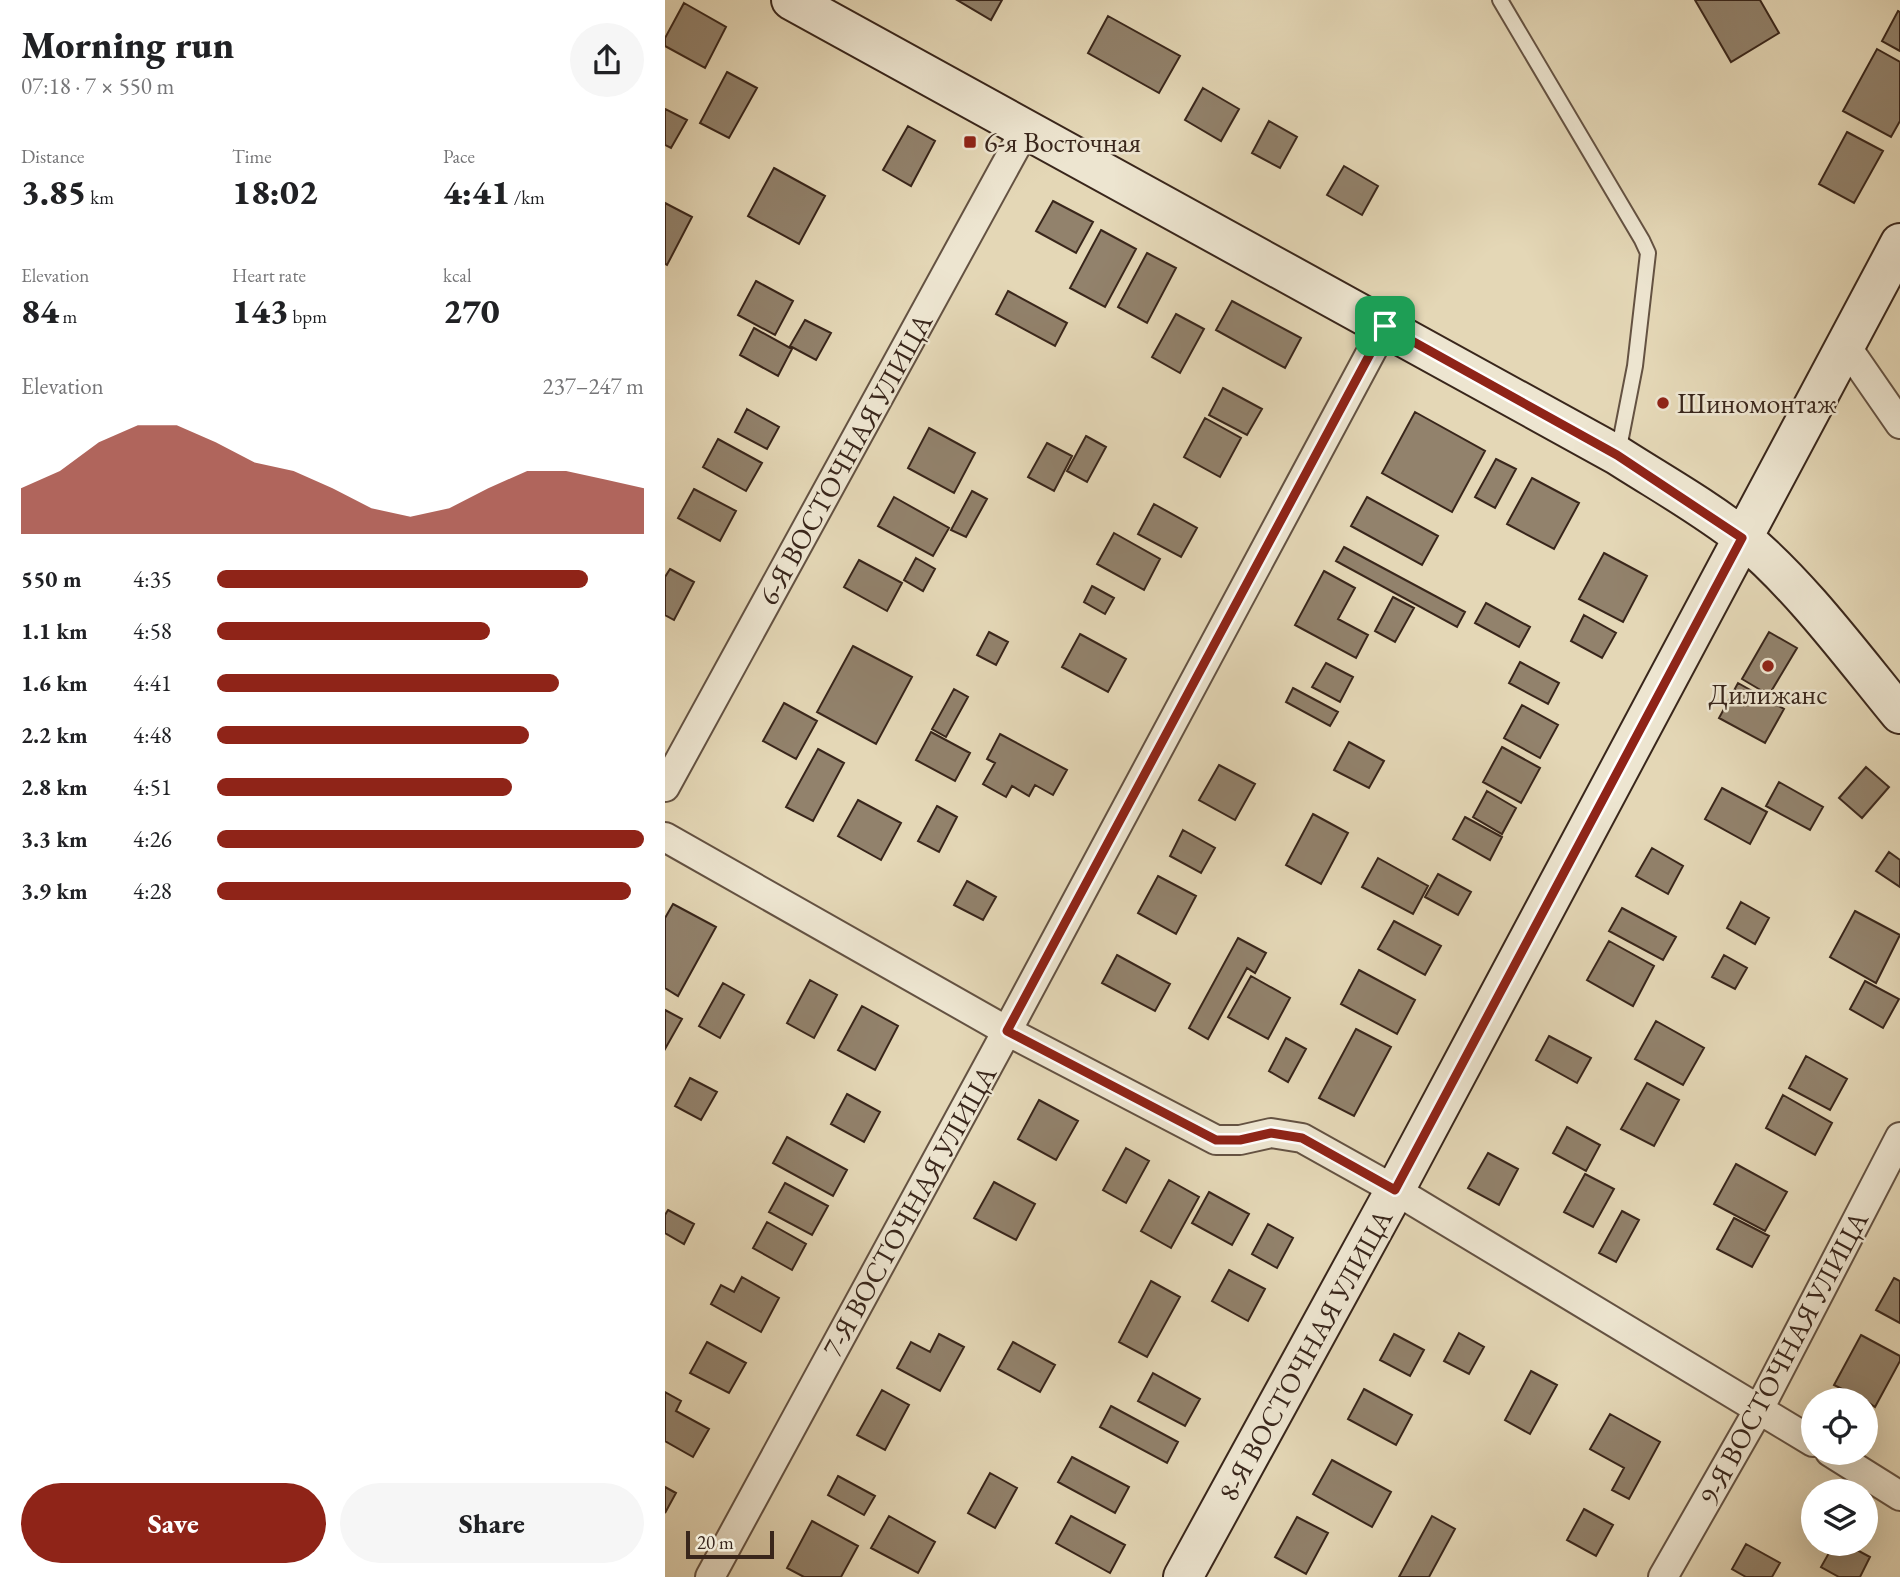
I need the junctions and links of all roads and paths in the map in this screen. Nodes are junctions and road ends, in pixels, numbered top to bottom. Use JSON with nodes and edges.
{"nodes":[{"id":1,"x":791,"y":0,"type":"edge"},
{"id":2,"x":1500,"y":0,"type":"edge"},
{"id":3,"x":1025,"y":130,"type":"junction"},
{"id":4,"x":1900,"y":243,"type":"edge"},
{"id":5,"x":1385,"y":326,"type":"junction"},
{"id":6,"x":1846,"y":346,"type":"junction"},
{"id":7,"x":1897,"y":417,"type":"edge"},
{"id":8,"x":1617,"y":455,"type":"junction"},
{"id":9,"x":1742,"y":538,"type":"junction"},
{"id":10,"x":1900,"y":714,"type":"edge"},
{"id":11,"x":665,"y":787,"type":"edge"},
{"id":12,"x":665,"y":837,"type":"edge"},
{"id":13,"x":1007,"y":1031,"type":"junction"},
{"id":14,"x":1900,"y":1137,"type":"edge"},
{"id":15,"x":1395,"y":1190,"type":"junction"},
{"id":16,"x":1759,"y":1409,"type":"junction"},
{"id":17,"x":1801,"y":1435,"type":"edge"},
{"id":18,"x":1850,"y":1465,"type":"edge"},
{"id":19,"x":1900,"y":1496,"type":"edge"},
{"id":20,"x":710,"y":1577,"type":"edge"},
{"id":21,"x":1184,"y":1577,"type":"edge"},
{"id":22,"x":1663,"y":1577,"type":"edge"}],
"edges":[{"from":1,"to":3,"type":"main road"},
{"from":2,"to":8,"type":"lane"},
{"from":3,"to":5,"type":"main road"},
{"from":3,"to":11,"type":"street","name":"6-Я ВОСТОЧНАЯ УЛИЦА"},
{"from":4,"to":6,"type":"main road","name":"8-Я ВОСТОЧНАЯ УЛИЦА"},
{"from":5,"to":8,"type":"main road"},
{"from":5,"to":13,"type":"street","name":"7-Я ВОСТОЧНАЯ УЛИЦА"},
{"from":6,"to":7,"type":"street"},
{"from":6,"to":9,"type":"main road","name":"8-Я ВОСТОЧНАЯ УЛИЦА"},
{"from":8,"to":9,"type":"main road"},
{"from":9,"to":10,"type":"main road"},
{"from":9,"to":15,"type":"main road","name":"8-Я ВОСТОЧНАЯ УЛИЦА"},
{"from":12,"to":13,"type":"street"},
{"from":13,"to":15,"type":"street"},
{"from":13,"to":20,"type":"street","name":"7-Я ВОСТОЧНАЯ УЛИЦА"},
{"from":14,"to":16,"type":"street","name":"9-Я ВОСТОЧНАЯ УЛИЦА"},
{"from":15,"to":16,"type":"street"},
{"from":15,"to":21,"type":"main road","name":"8-Я ВОСТОЧНАЯ УЛИЦА"},
{"from":16,"to":17,"type":"street"},
{"from":16,"to":22,"type":"street","name":"9-Я ВОСТОЧНАЯ УЛИЦА"},
{"from":18,"to":19,"type":"street"}]}
